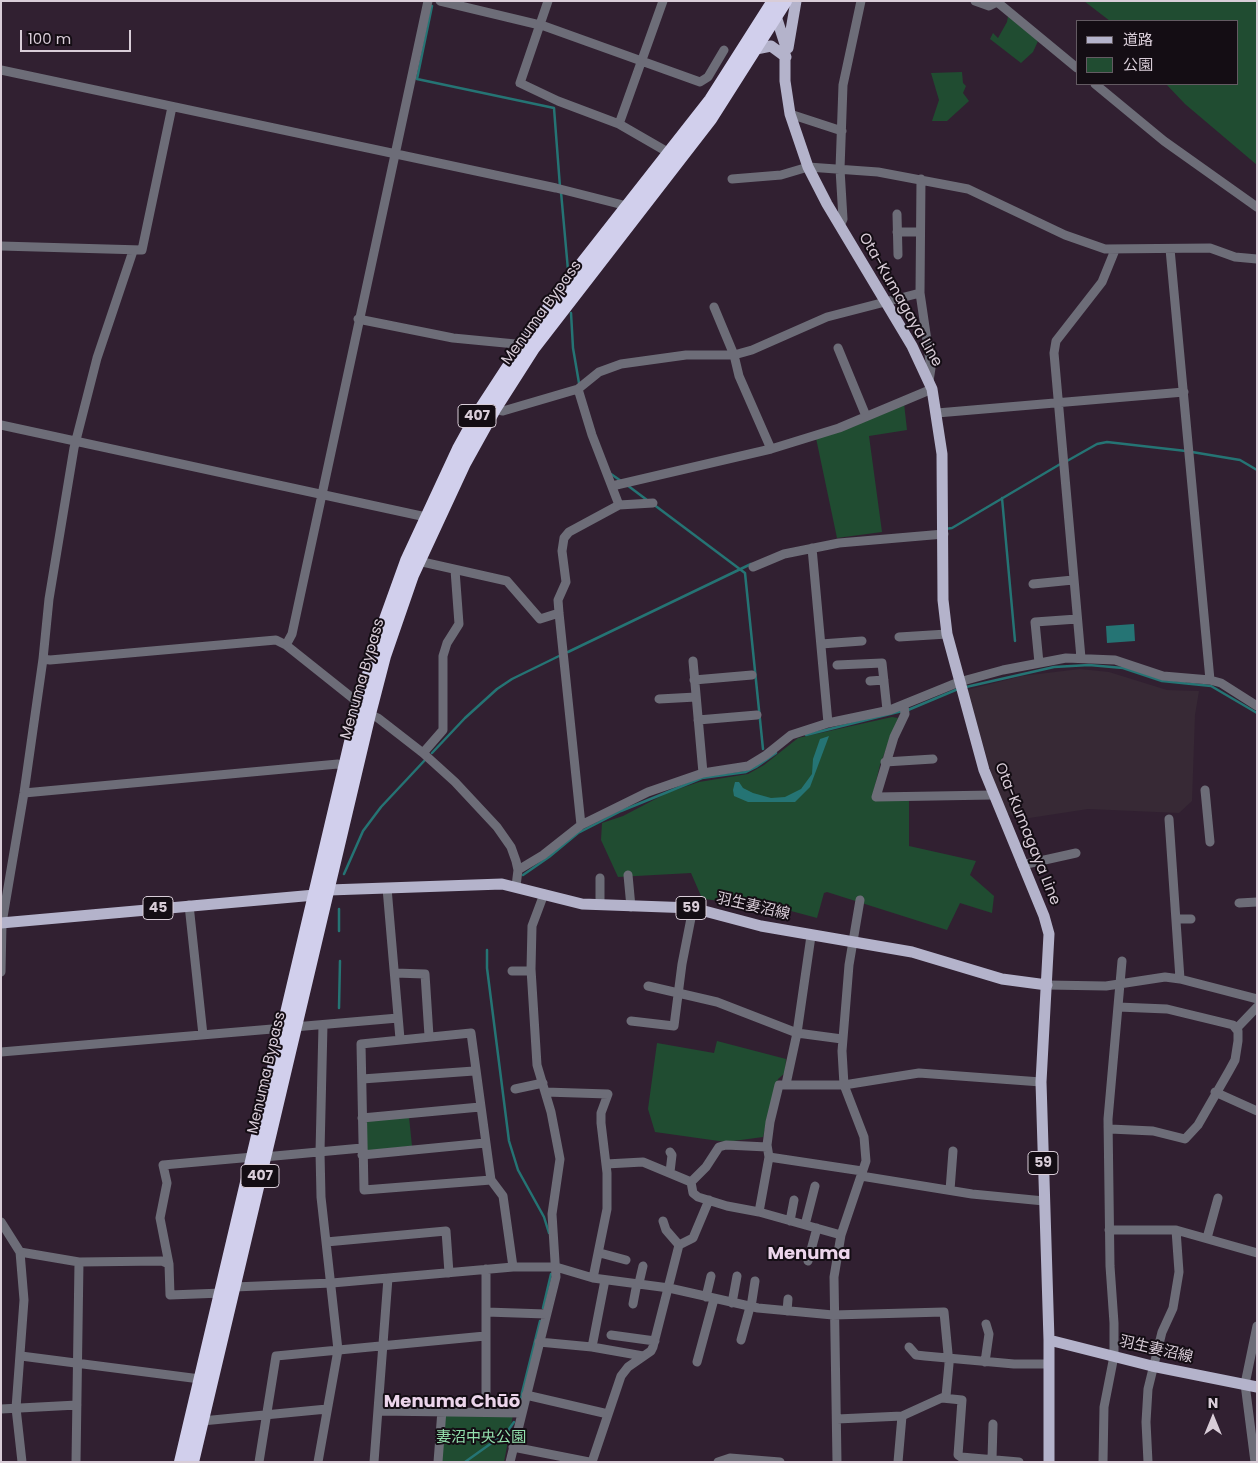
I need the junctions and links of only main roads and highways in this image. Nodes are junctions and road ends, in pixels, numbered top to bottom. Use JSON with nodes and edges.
{"nodes":[{"id":1,"x":796,"y":1,"type":"edge"},
{"id":2,"x":777,"y":6,"type":"edge"},
{"id":3,"x":756,"y":50,"type":"junction"},
{"id":4,"x":786,"y":57,"type":"junction"},
{"id":5,"x":634,"y":209,"type":"junction"},
{"id":6,"x":529,"y":346,"type":"junction"},
{"id":7,"x":364,"y":709,"type":"junction"},
{"id":8,"x":322,"y":892,"type":"junction"},
{"id":9,"x":2,"y":923,"type":"edge"},
{"id":10,"x":1047,"y":985,"type":"junction"},
{"id":11,"x":228,"y":1290,"type":"junction"},
{"id":12,"x":1049,"y":1340,"type":"junction"},
{"id":13,"x":1257,"y":1388,"type":"edge"},
{"id":14,"x":181,"y":1462,"type":"edge"},
{"id":15,"x":192,"y":1462,"type":"edge"},
{"id":16,"x":1049,"y":1462,"type":"edge"}],
"edges":[{"from":1,"to":4,"type":"main road"},
{"from":2,"to":3,"type":"highway","name":"Menuma Bypass","number":"407"},
{"from":2,"to":4,"type":"main road","name":"Ota-Kumagaya Line"},
{"from":2,"to":5,"type":"highway","name":"Menuma Bypass","number":"407"},
{"from":3,"to":4,"type":"main road"},
{"from":3,"to":5,"type":"highway","name":"Menuma Bypass","number":"407"},
{"from":4,"to":10,"type":"main road","name":"Ota-Kumagaya Line"},
{"from":5,"to":6,"type":"highway","name":"Menuma Bypass","number":"407"},
{"from":6,"to":7,"type":"highway","name":"Menuma Bypass","number":"407"},
{"from":6,"to":7,"type":"highway","name":"Menuma Bypass","number":"407"},
{"from":7,"to":8,"type":"highway","name":"Menuma Bypass","number":"407"},
{"from":7,"to":8,"type":"highway","name":"Menuma Bypass","number":"407"},
{"from":8,"to":9,"type":"main road","number":"45"},
{"from":8,"to":10,"type":"main road","name":"羽生妻沼線","number":"59"},
{"from":8,"to":11,"type":"highway","name":"Menuma Bypass","number":"407"},
{"from":10,"to":12,"type":"main road","number":"59"},
{"from":11,"to":14,"type":"highway","name":"Menuma Bypass","number":"407"},
{"from":11,"to":15,"type":"highway","name":"Menuma Bypass","number":"407"},
{"from":12,"to":13,"type":"main road","name":"羽生妻沼線"},
{"from":12,"to":16,"type":"main road"}]}
